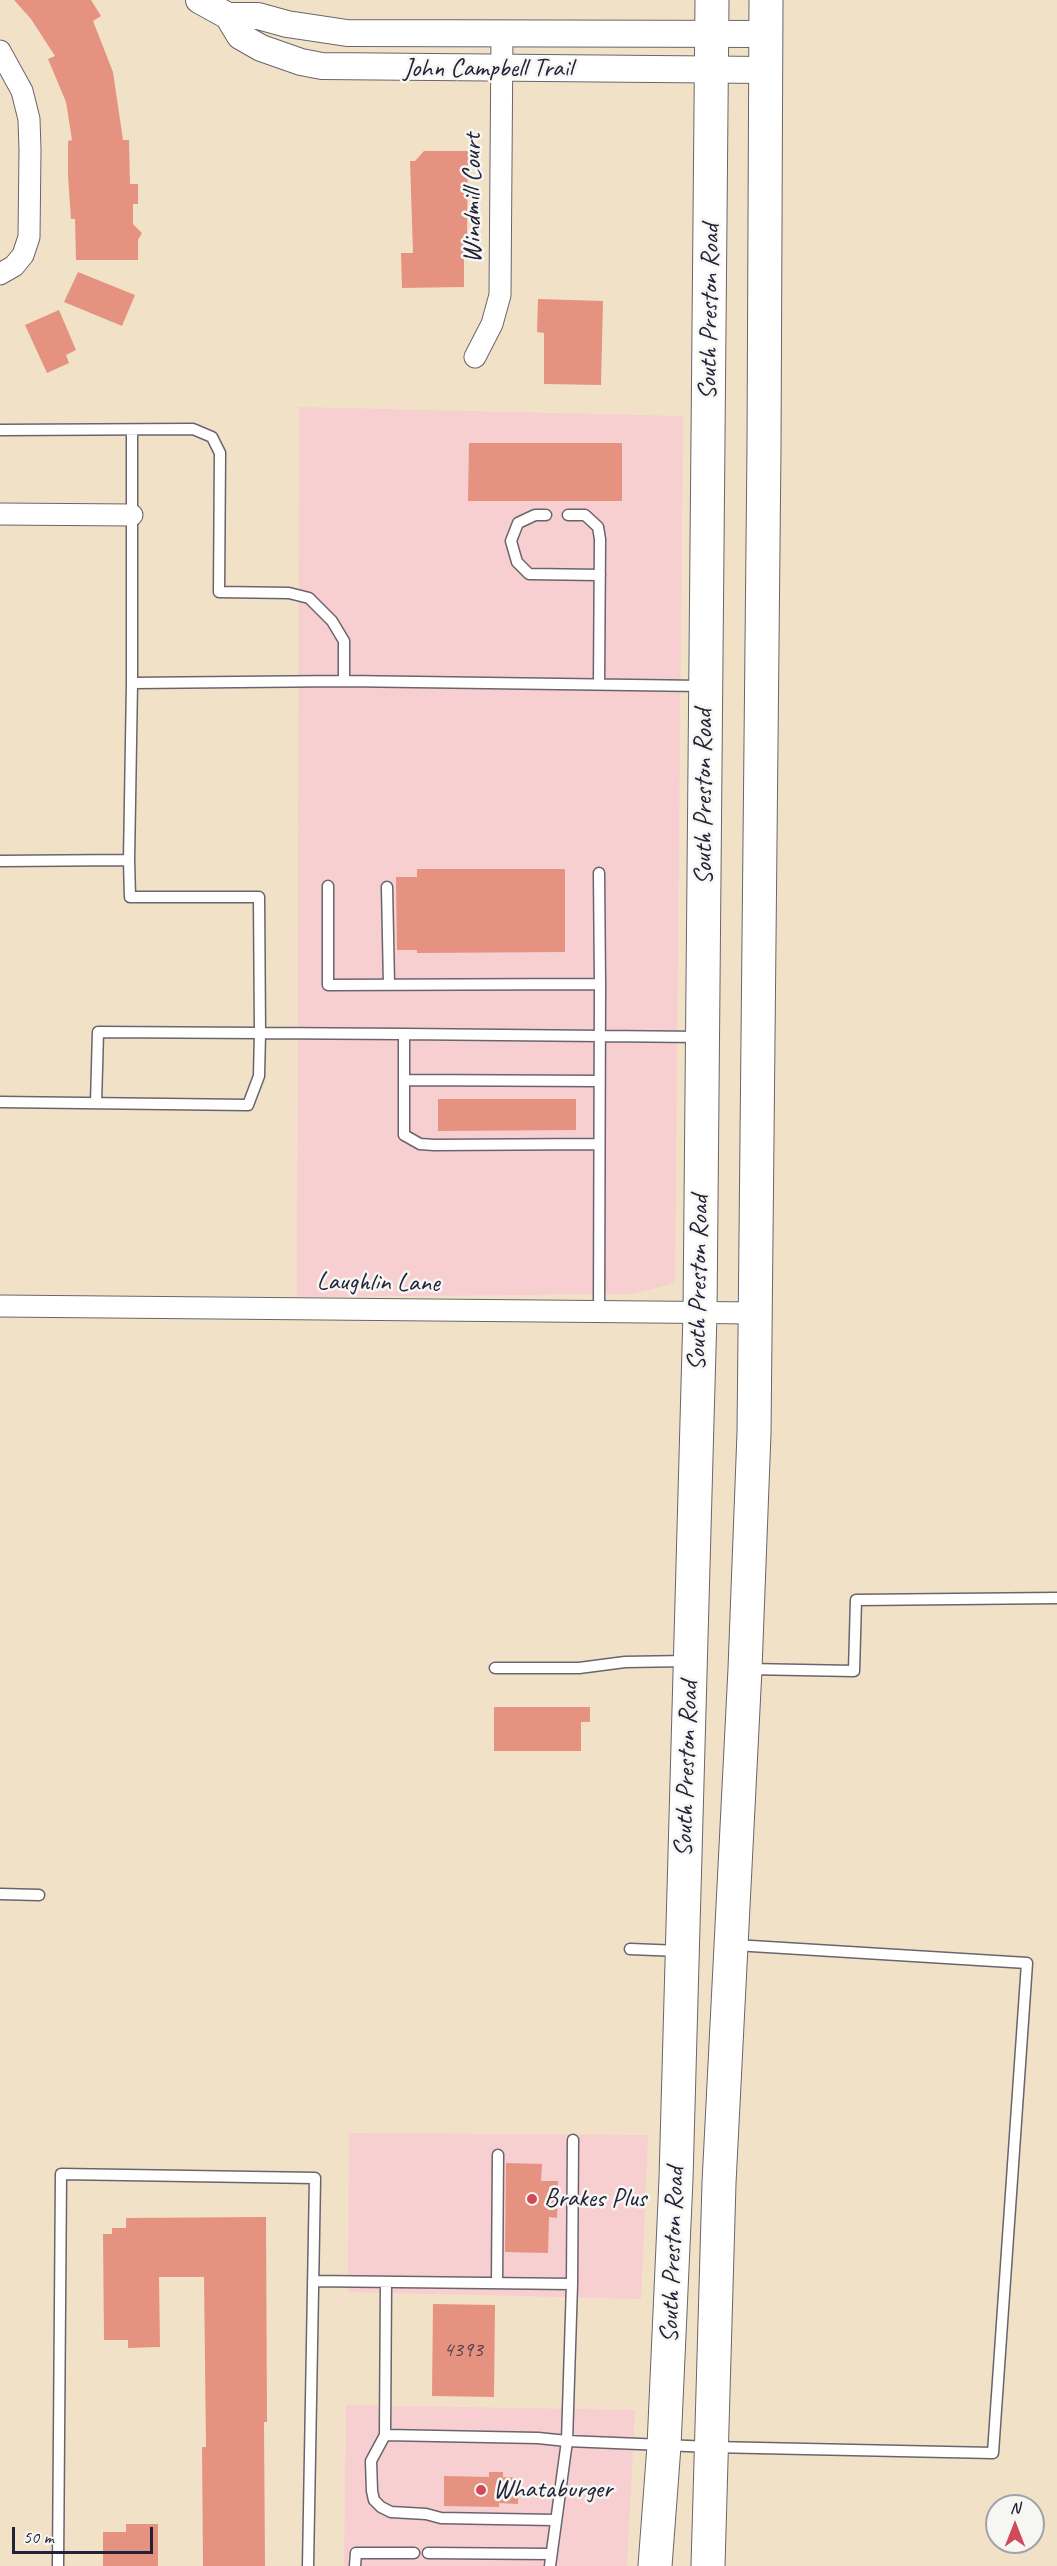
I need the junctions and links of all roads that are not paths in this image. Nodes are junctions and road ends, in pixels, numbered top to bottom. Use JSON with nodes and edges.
{"nodes":[{"id":1,"x":199,"y":0,"type":"edge"},
{"id":2,"x":712,"y":0,"type":"edge"},
{"id":3,"x":766,"y":0,"type":"edge"},
{"id":4,"x":228,"y":16,"type":"junction"},
{"id":5,"x":502,"y":34,"type":"junction"},
{"id":6,"x":712,"y":34,"type":"junction"},
{"id":7,"x":765,"y":34,"type":"junction"},
{"id":8,"x":0,"y":51,"type":"edge"},
{"id":9,"x":501,"y":69,"type":"junction"},
{"id":10,"x":712,"y":70,"type":"junction"},
{"id":11,"x":765,"y":70,"type":"junction"},
{"id":12,"x":7,"y":270,"type":"edge"},
{"id":13,"x":475,"y":357,"type":"dead end"},
{"id":14,"x":0,"y":430,"type":"edge"},
{"id":15,"x":132,"y":430,"type":"junction"},
{"id":16,"x":0,"y":514,"type":"edge"},
{"id":17,"x":132,"y":515,"type":"junction"},
{"id":18,"x":546,"y":515,"type":"dead end"},
{"id":19,"x":568,"y":515,"type":"dead end"},
{"id":20,"x":600,"y":575,"type":"junction"},
{"id":21,"x":345,"y":681,"type":"junction"},
{"id":22,"x":132,"y":683,"type":"junction"},
{"id":23,"x":598,"y":684,"type":"junction"},
{"id":24,"x":705,"y":686,"type":"junction"},
{"id":25,"x":129,"y":860,"type":"junction"},
{"id":26,"x":0,"y":861,"type":"edge"},
{"id":27,"x":599,"y":873,"type":"dead end"},
{"id":28,"x":328,"y":886,"type":"dead end"},
{"id":29,"x":387,"y":887,"type":"dead end"},
{"id":30,"x":600,"y":984,"type":"junction"},
{"id":31,"x":388,"y":985,"type":"junction"},
{"id":32,"x":260,"y":1033,"type":"junction"},
{"id":33,"x":404,"y":1034,"type":"junction"},
{"id":34,"x":599,"y":1036,"type":"junction"},
{"id":35,"x":703,"y":1038,"type":"junction"},
{"id":36,"x":405,"y":1080,"type":"junction"},
{"id":37,"x":599,"y":1082,"type":"junction"},
{"id":38,"x":0,"y":1102,"type":"edge"},
{"id":39,"x":96,"y":1103,"type":"junction"},
{"id":40,"x":599,"y":1144,"type":"junction"},
{"id":41,"x":0,"y":1306,"type":"edge"},
{"id":42,"x":599,"y":1312,"type":"junction"},
{"id":43,"x":700,"y":1313,"type":"junction"},
{"id":44,"x":756,"y":1313,"type":"junction"},
{"id":45,"x":1057,"y":1598,"type":"edge"},
{"id":46,"x":690,"y":1661,"type":"junction"},
{"id":47,"x":495,"y":1668,"type":"dead end"},
{"id":48,"x":745,"y":1669,"type":"junction"},
{"id":49,"x":0,"y":1894,"type":"edge"},
{"id":50,"x":39,"y":1895,"type":"dead end"},
{"id":51,"x":731,"y":1945,"type":"junction"},
{"id":52,"x":630,"y":1949,"type":"dead end"},
{"id":53,"x":681,"y":1951,"type":"junction"},
{"id":54,"x":573,"y":2140,"type":"dead end"},
{"id":55,"x":498,"y":2155,"type":"dead end"},
{"id":56,"x":313,"y":2281,"type":"junction"},
{"id":57,"x":386,"y":2282,"type":"junction"},
{"id":58,"x":497,"y":2283,"type":"junction"},
{"id":59,"x":572,"y":2284,"type":"junction"},
{"id":60,"x":385,"y":2435,"type":"junction"},
{"id":61,"x":567,"y":2441,"type":"junction"},
{"id":62,"x":664,"y":2446,"type":"junction"},
{"id":63,"x":712,"y":2447,"type":"junction"},
{"id":64,"x":555,"y":2520,"type":"junction"},
{"id":65,"x":414,"y":2553,"type":"dead end"},
{"id":66,"x":428,"y":2553,"type":"dead end"},
{"id":67,"x":550,"y":2560,"type":"edge"},
{"id":68,"x":58,"y":2566,"type":"edge"},
{"id":69,"x":308,"y":2566,"type":"edge"},
{"id":70,"x":355,"y":2566,"type":"edge"},
{"id":71,"x":654,"y":2566,"type":"edge"},
{"id":72,"x":708,"y":2566,"type":"edge"}],
"edges":[{"from":1,"to":4,"type":"street","name":"John Campbell Trail"},
{"from":2,"to":6,"type":"main road","name":"South Preston Road"},
{"from":3,"to":7,"type":"main road","name":"South Preston Road"},
{"from":4,"to":5,"type":"street","name":"John Campbell Trail"},
{"from":4,"to":9,"type":"street","name":"John Campbell Trail"},
{"from":5,"to":6,"type":"street","name":"John Campbell Trail"},
{"from":5,"to":9,"type":"street","name":"Windmill Court"},
{"from":6,"to":7,"type":"street","name":"John Campbell Trail"},
{"from":6,"to":10,"type":"main road","name":"South Preston Road"},
{"from":7,"to":11,"type":"main road","name":"South Preston Road"},
{"from":8,"to":12,"type":"street"},
{"from":9,"to":10,"type":"street","name":"John Campbell Trail"},
{"from":9,"to":13,"type":"street","name":"Windmill Court"},
{"from":10,"to":11,"type":"street","name":"John Campbell Trail"},
{"from":10,"to":24,"type":"main road","name":"South Preston Road"},
{"from":11,"to":44,"type":"main road","name":"South Preston Road"},
{"from":14,"to":15,"type":"lane"},
{"from":15,"to":17,"type":"lane"},
{"from":15,"to":21,"type":"lane"},
{"from":16,"to":17,"type":"street"},
{"from":17,"to":22,"type":"lane"},
{"from":18,"to":20,"type":"lane"},
{"from":19,"to":20,"type":"lane"},
{"from":20,"to":23,"type":"lane"},
{"from":21,"to":22,"type":"lane"},
{"from":21,"to":23,"type":"lane"},
{"from":22,"to":25,"type":"lane"},
{"from":23,"to":24,"type":"lane"},
{"from":24,"to":35,"type":"main road","name":"South Preston Road"},
{"from":25,"to":26,"type":"lane"},
{"from":25,"to":32,"type":"lane"},
{"from":27,"to":30,"type":"lane"},
{"from":28,"to":31,"type":"lane"},
{"from":29,"to":31,"type":"lane"},
{"from":30,"to":31,"type":"lane"},
{"from":30,"to":34,"type":"lane"},
{"from":32,"to":33,"type":"lane"},
{"from":32,"to":39,"type":"lane"},
{"from":32,"to":39,"type":"lane"},
{"from":33,"to":34,"type":"lane"},
{"from":33,"to":36,"type":"lane"},
{"from":34,"to":35,"type":"lane"},
{"from":34,"to":37,"type":"lane"},
{"from":35,"to":43,"type":"main road","name":"South Preston Road"},
{"from":36,"to":37,"type":"lane"},
{"from":36,"to":40,"type":"lane"},
{"from":37,"to":40,"type":"lane"},
{"from":38,"to":39,"type":"lane"},
{"from":40,"to":42,"type":"lane"},
{"from":41,"to":42,"type":"street","name":"Laughlin Lane"},
{"from":42,"to":43,"type":"street","name":"Laughlin Lane"},
{"from":43,"to":44,"type":"street","name":"Laughlin Lane"},
{"from":43,"to":46,"type":"main road","name":"South Preston Road"},
{"from":44,"to":48,"type":"main road","name":"South Preston Road"},
{"from":45,"to":48,"type":"lane"},
{"from":46,"to":47,"type":"lane"},
{"from":46,"to":53,"type":"main road","name":"South Preston Road"},
{"from":48,"to":51,"type":"main road","name":"South Preston Road"},
{"from":49,"to":50,"type":"lane"},
{"from":51,"to":63,"type":"main road","name":"South Preston Road"},
{"from":51,"to":63,"type":"lane"},
{"from":52,"to":53,"type":"lane"},
{"from":53,"to":62,"type":"main road","name":"South Preston Road"},
{"from":54,"to":59,"type":"lane"},
{"from":55,"to":58,"type":"lane"},
{"from":56,"to":57,"type":"lane"},
{"from":56,"to":68,"type":"lane"},
{"from":56,"to":69,"type":"lane"},
{"from":57,"to":58,"type":"lane"},
{"from":57,"to":60,"type":"lane"},
{"from":58,"to":59,"type":"lane"},
{"from":59,"to":61,"type":"lane"},
{"from":60,"to":61,"type":"lane"},
{"from":60,"to":64,"type":"lane"},
{"from":61,"to":62,"type":"lane"},
{"from":61,"to":64,"type":"lane"},
{"from":62,"to":63,"type":"lane"},
{"from":62,"to":71,"type":"main road","name":"South Preston Road"},
{"from":63,"to":72,"type":"main road","name":"South Preston Road"},
{"from":64,"to":67,"type":"lane"},
{"from":65,"to":70,"type":"lane"},
{"from":66,"to":67,"type":"lane"}]}
